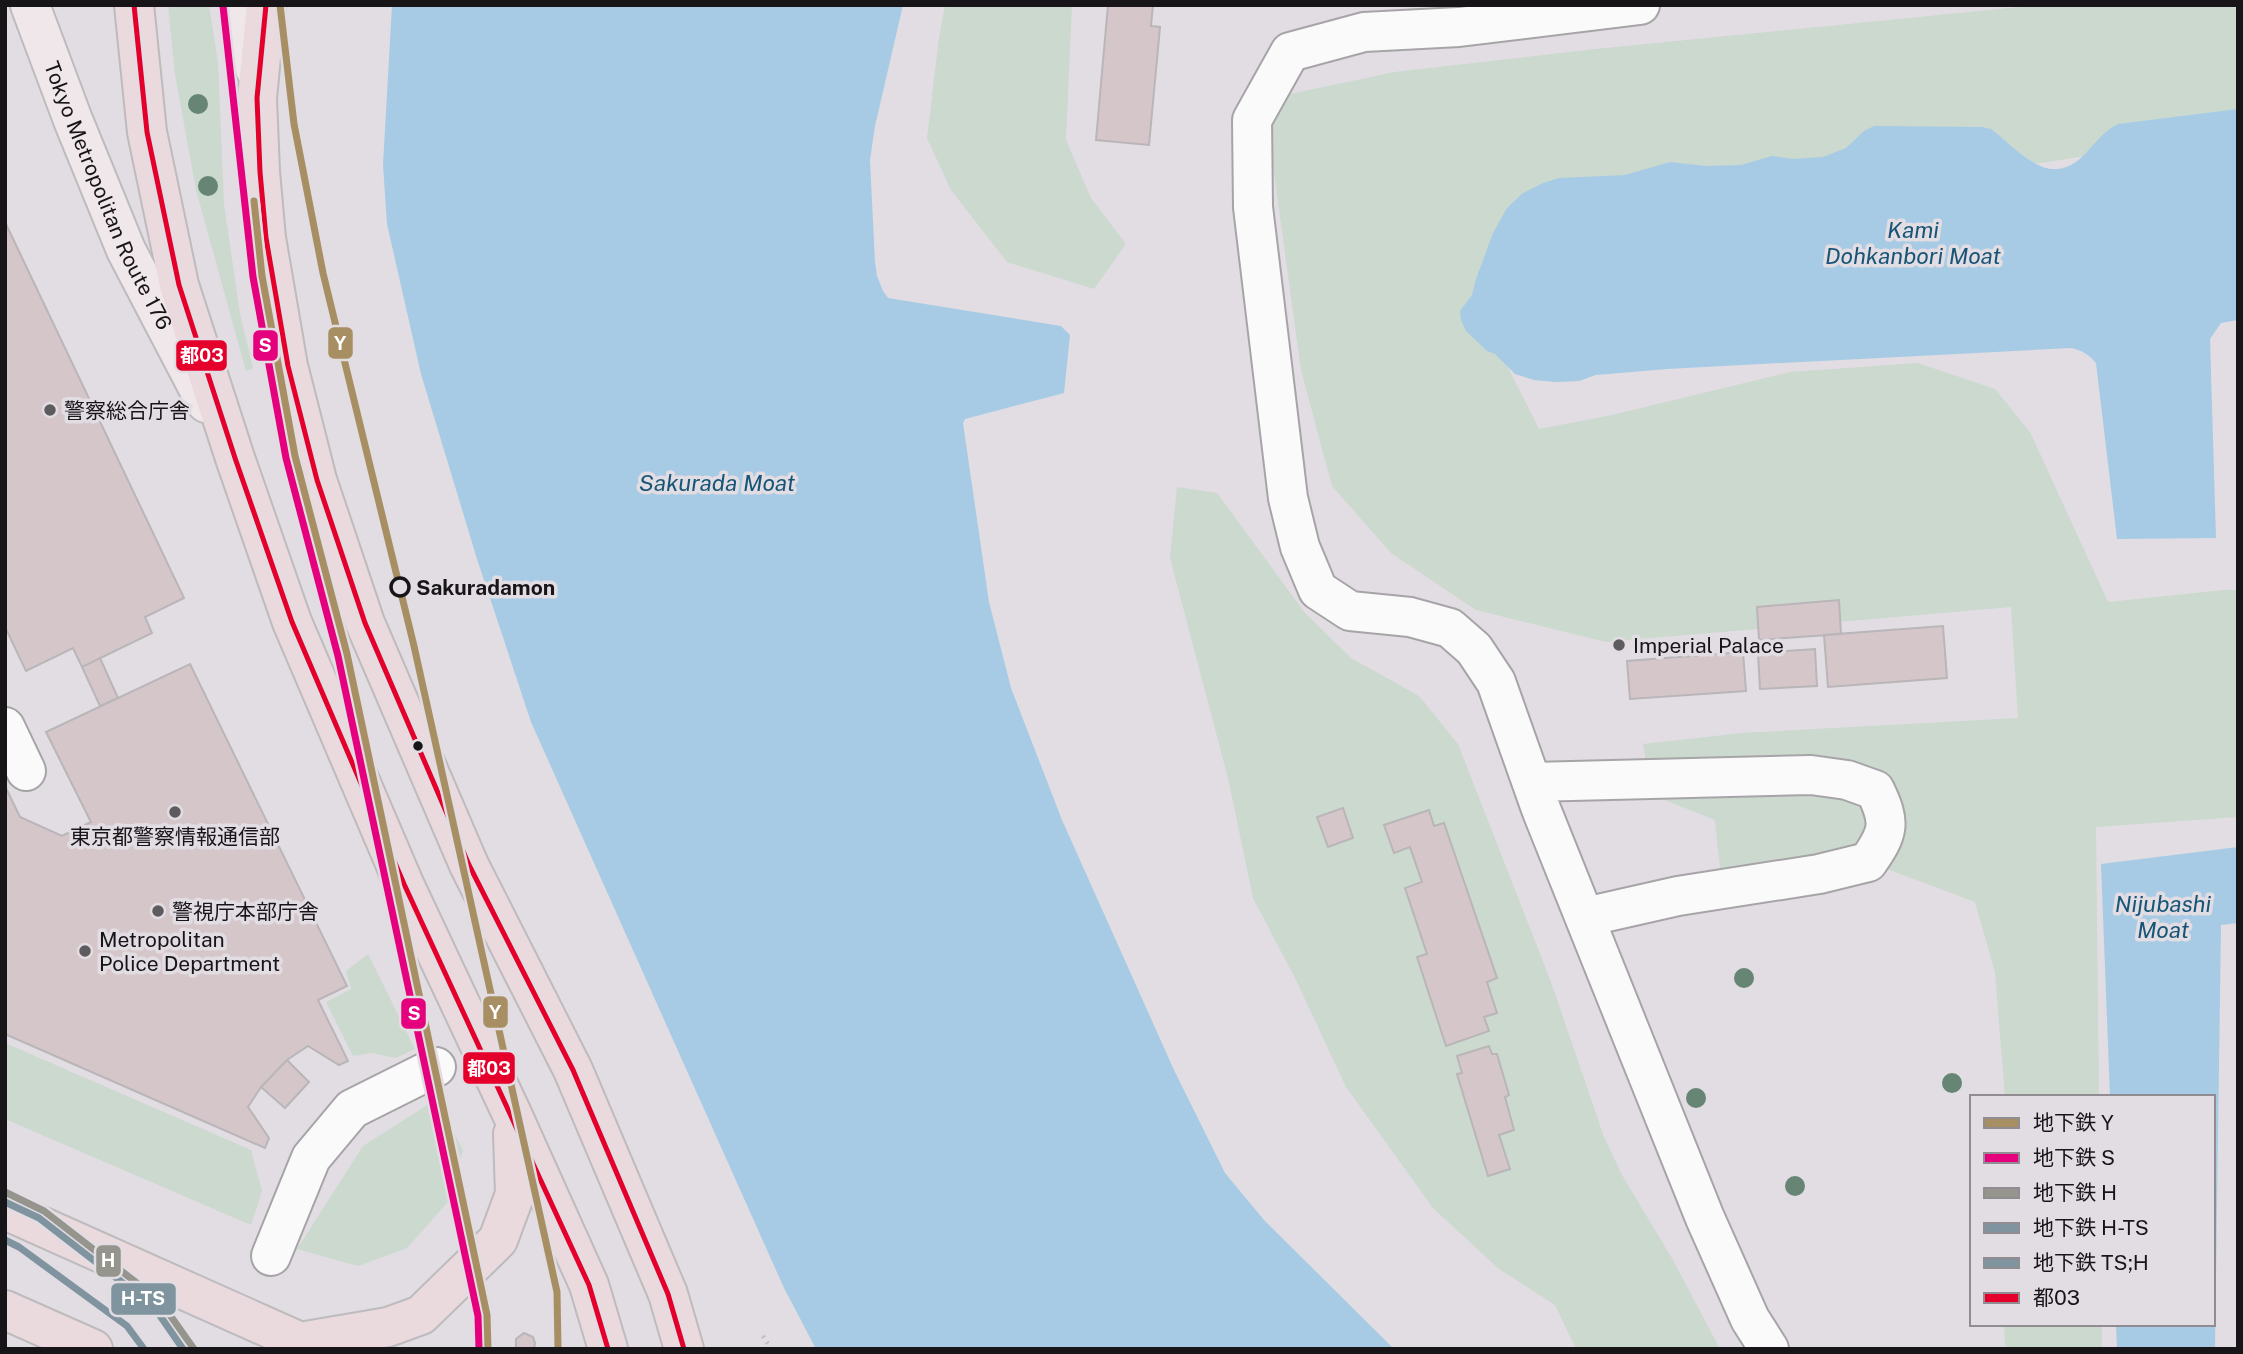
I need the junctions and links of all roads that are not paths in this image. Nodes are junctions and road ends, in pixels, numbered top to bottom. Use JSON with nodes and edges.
{"nodes":[{"id":1,"x":30,"y":5,"type":"edge"},
{"id":2,"x":134,"y":5,"type":"edge"},
{"id":3,"x":243,"y":5,"type":"edge"},
{"id":4,"x":266,"y":5,"type":"edge"},
{"id":5,"x":1640,"y":5,"type":"edge"},
{"id":6,"x":5,"y":13,"type":"edge"},
{"id":7,"x":1364,"y":19,"type":"edge"},
{"id":8,"x":257,"y":98,"type":"junction"},
{"id":9,"x":73,"y":120,"type":"junction"},
{"id":10,"x":235,"y":458,"type":"junction"},
{"id":11,"x":5,"y":727,"type":"edge"},
{"id":12,"x":26,"y":771,"type":"dead end"},
{"id":13,"x":1532,"y":782,"type":"junction"},
{"id":14,"x":1585,"y":917,"type":"junction"},
{"id":15,"x":436,"y":1067,"type":"dead end"},
{"id":16,"x":512,"y":1114,"type":"junction"},
{"id":17,"x":5,"y":1210,"type":"edge"},
{"id":18,"x":271,"y":1256,"type":"dead end"},
{"id":19,"x":5,"y":1310,"type":"edge"},
{"id":20,"x":308,"y":1345,"type":"edge"},
{"id":21,"x":93,"y":1349,"type":"edge"},
{"id":22,"x":608,"y":1349,"type":"edge"},
{"id":23,"x":684,"y":1349,"type":"edge"},
{"id":24,"x":1769,"y":1349,"type":"edge"}],
"edges":[{"from":1,"to":9,"type":"main road","name":"Tokyo Metropolitan Route 176"},
{"from":2,"to":10,"type":"highway"},
{"from":3,"to":8,"type":"main road"},
{"from":4,"to":8,"type":"highway"},
{"from":5,"to":7,"type":"street"},
{"from":6,"to":9,"type":"main road"},
{"from":7,"to":13,"type":"street"},
{"from":8,"to":23,"type":"highway"},
{"from":9,"to":10,"type":"main road","name":"Tokyo Metropolitan Route 176"},
{"from":10,"to":16,"type":"highway"},
{"from":11,"to":12,"type":"street"},
{"from":13,"to":14,"type":"street"},
{"from":13,"to":14,"type":"street"},
{"from":14,"to":24,"type":"street"},
{"from":15,"to":18,"type":"street"},
{"from":16,"to":20,"type":"highway"},
{"from":16,"to":22,"type":"highway"},
{"from":17,"to":20,"type":"highway"},
{"from":19,"to":21,"type":"highway"}]}
